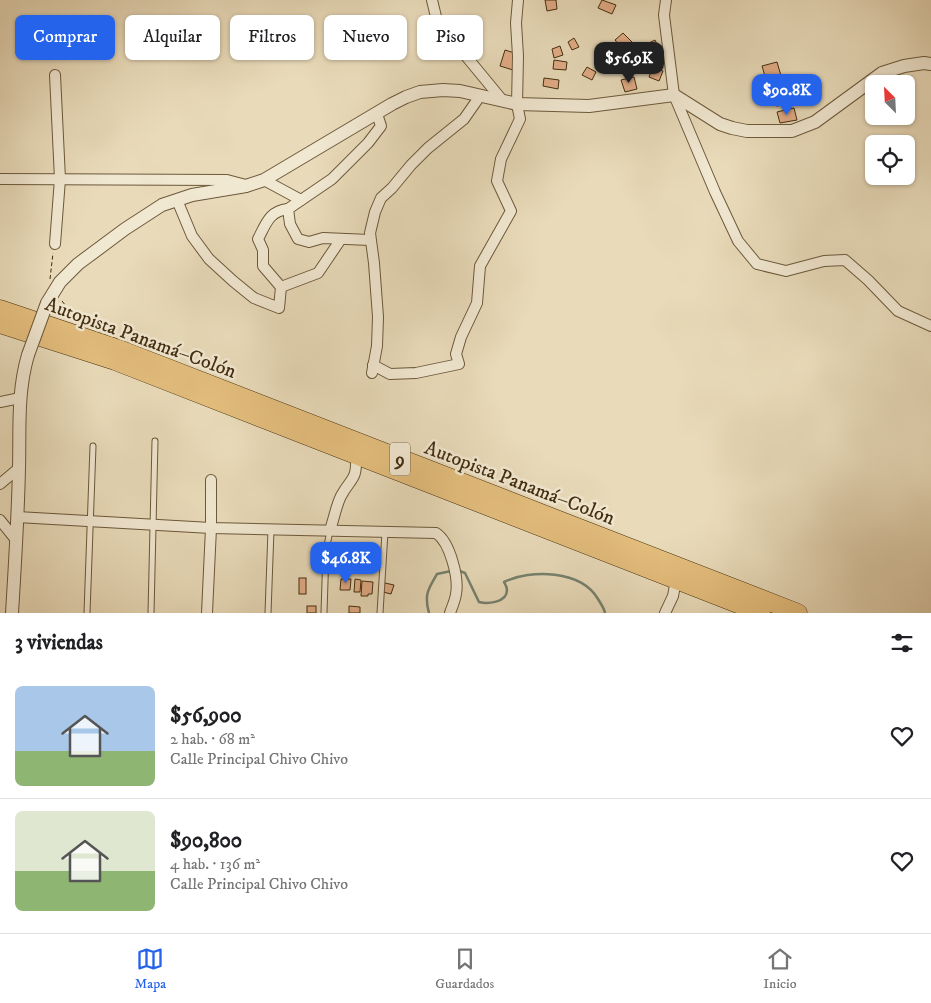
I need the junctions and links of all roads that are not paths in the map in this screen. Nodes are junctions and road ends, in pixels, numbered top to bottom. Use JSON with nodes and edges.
{"nodes":[{"id":1,"x":432,"y":0,"type":"edge"},
{"id":2,"x":518,"y":0,"type":"edge"},
{"id":3,"x":666,"y":0,"type":"edge"},
{"id":4,"x":931,"y":64,"type":"edge"},
{"id":5,"x":55,"y":75,"type":"dead end"},
{"id":6,"x":674,"y":95,"type":"junction"},
{"id":7,"x":480,"y":96,"type":"junction"},
{"id":8,"x":503,"y":101,"type":"junction"},
{"id":9,"x":517,"y":104,"type":"junction"},
{"id":10,"x":377,"y":114,"type":"junction"},
{"id":11,"x":0,"y":178,"type":"edge"},
{"id":12,"x":60,"y":179,"type":"junction"},
{"id":13,"x":264,"y":180,"type":"junction"},
{"id":14,"x":246,"y":186,"type":"junction"},
{"id":15,"x":176,"y":200,"type":"junction"},
{"id":16,"x":301,"y":200,"type":"junction"},
{"id":17,"x":288,"y":209,"type":"junction"},
{"id":18,"x":341,"y":239,"type":"junction"},
{"id":19,"x":370,"y":240,"type":"junction"},
{"id":20,"x":55,"y":244,"type":"road end"},
{"id":21,"x":281,"y":287,"type":"junction"},
{"id":22,"x":0,"y":309,"type":"edge"},
{"id":23,"x":0,"y":324,"type":"edge"},
{"id":24,"x":931,"y":326,"type":"edge"},
{"id":25,"x":20,"y":398,"type":"junction"},
{"id":26,"x":0,"y":402,"type":"edge"},
{"id":27,"x":155,"y":441,"type":"dead end"},
{"id":28,"x":93,"y":446,"type":"dead end"},
{"id":29,"x":356,"y":455,"type":"junction"},
{"id":30,"x":19,"y":468,"type":"junction"},
{"id":31,"x":211,"y":480,"type":"dead end"},
{"id":32,"x":0,"y":484,"type":"edge"},
{"id":33,"x":17,"y":516,"type":"junction"},
{"id":34,"x":0,"y":520,"type":"edge"},
{"id":35,"x":90,"y":520,"type":"junction"},
{"id":36,"x":153,"y":525,"type":"junction"},
{"id":37,"x":211,"y":528,"type":"junction"},
{"id":38,"x":271,"y":530,"type":"junction"},
{"id":39,"x":330,"y":530,"type":"junction"},
{"id":40,"x":386,"y":532,"type":"junction"},
{"id":41,"x":16,"y":540,"type":"junction"},
{"id":42,"x":676,"y":580,"type":"junction"},
{"id":43,"x":12,"y":613,"type":"edge"},
{"id":44,"x":87,"y":613,"type":"edge"},
{"id":45,"x":151,"y":613,"type":"edge"},
{"id":46,"x":207,"y":613,"type":"edge"},
{"id":47,"x":268,"y":613,"type":"edge"},
{"id":48,"x":324,"y":613,"type":"edge"},
{"id":49,"x":380,"y":613,"type":"edge"},
{"id":50,"x":450,"y":613,"type":"edge"},
{"id":51,"x":665,"y":613,"type":"edge"},
{"id":52,"x":761,"y":613,"type":"edge"},
{"id":53,"x":798,"y":613,"type":"edge"}],
"edges":[{"from":1,"to":8,"type":"street"},
{"from":2,"to":9,"type":"street"},
{"from":3,"to":6,"type":"street"},
{"from":4,"to":6,"type":"street"},
{"from":5,"to":12,"type":"street"},
{"from":6,"to":9,"type":"street"},
{"from":6,"to":24,"type":"street"},
{"from":7,"to":8,"type":"street"},
{"from":7,"to":10,"type":"street"},
{"from":7,"to":19,"type":"street"},
{"from":8,"to":9,"type":"street"},
{"from":9,"to":19,"type":"street"},
{"from":10,"to":13,"type":"street"},
{"from":10,"to":16,"type":"street"},
{"from":11,"to":12,"type":"street"},
{"from":12,"to":14,"type":"street"},
{"from":12,"to":20,"type":"street"},
{"from":13,"to":14,"type":"street"},
{"from":13,"to":16,"type":"street"},
{"from":14,"to":15,"type":"street"},
{"from":15,"to":21,"type":"street"},
{"from":15,"to":25,"type":"street","bridge":true},
{"from":16,"to":17,"type":"street"},
{"from":17,"to":18,"type":"street"},
{"from":17,"to":21,"type":"street"},
{"from":18,"to":19,"type":"street"},
{"from":18,"to":21,"type":"street"},
{"from":22,"to":53,"type":"highway","name":"Autopista Panamá–Colón","number":"9"},
{"from":23,"to":29,"type":"highway","name":"Autopista Panamá–Colón","number":"9"},
{"from":25,"to":26,"type":"street"},
{"from":25,"to":30,"type":"street"},
{"from":27,"to":36,"type":"lane"},
{"from":28,"to":35,"type":"lane"},
{"from":29,"to":39,"type":"street"},
{"from":29,"to":42,"type":"highway","name":"Autopista Panamá–Colón","number":"9"},
{"from":30,"to":32,"type":"street"},
{"from":30,"to":33,"type":"street"},
{"from":31,"to":37,"type":"street"},
{"from":33,"to":35,"type":"street"},
{"from":33,"to":41,"type":"street"},
{"from":34,"to":41,"type":"street"},
{"from":35,"to":36,"type":"street"},
{"from":35,"to":44,"type":"lane"},
{"from":36,"to":37,"type":"street"},
{"from":36,"to":45,"type":"lane"},
{"from":37,"to":38,"type":"street"},
{"from":37,"to":46,"type":"street"},
{"from":38,"to":39,"type":"street"},
{"from":38,"to":47,"type":"lane"},
{"from":39,"to":40,"type":"street"},
{"from":39,"to":48,"type":"lane"},
{"from":40,"to":49,"type":"lane"},
{"from":40,"to":50,"type":"street"},
{"from":41,"to":43,"type":"street"},
{"from":42,"to":51,"type":"street"},
{"from":42,"to":52,"type":"highway","name":"Autopista Panamá–Colón","number":"9"}]}
